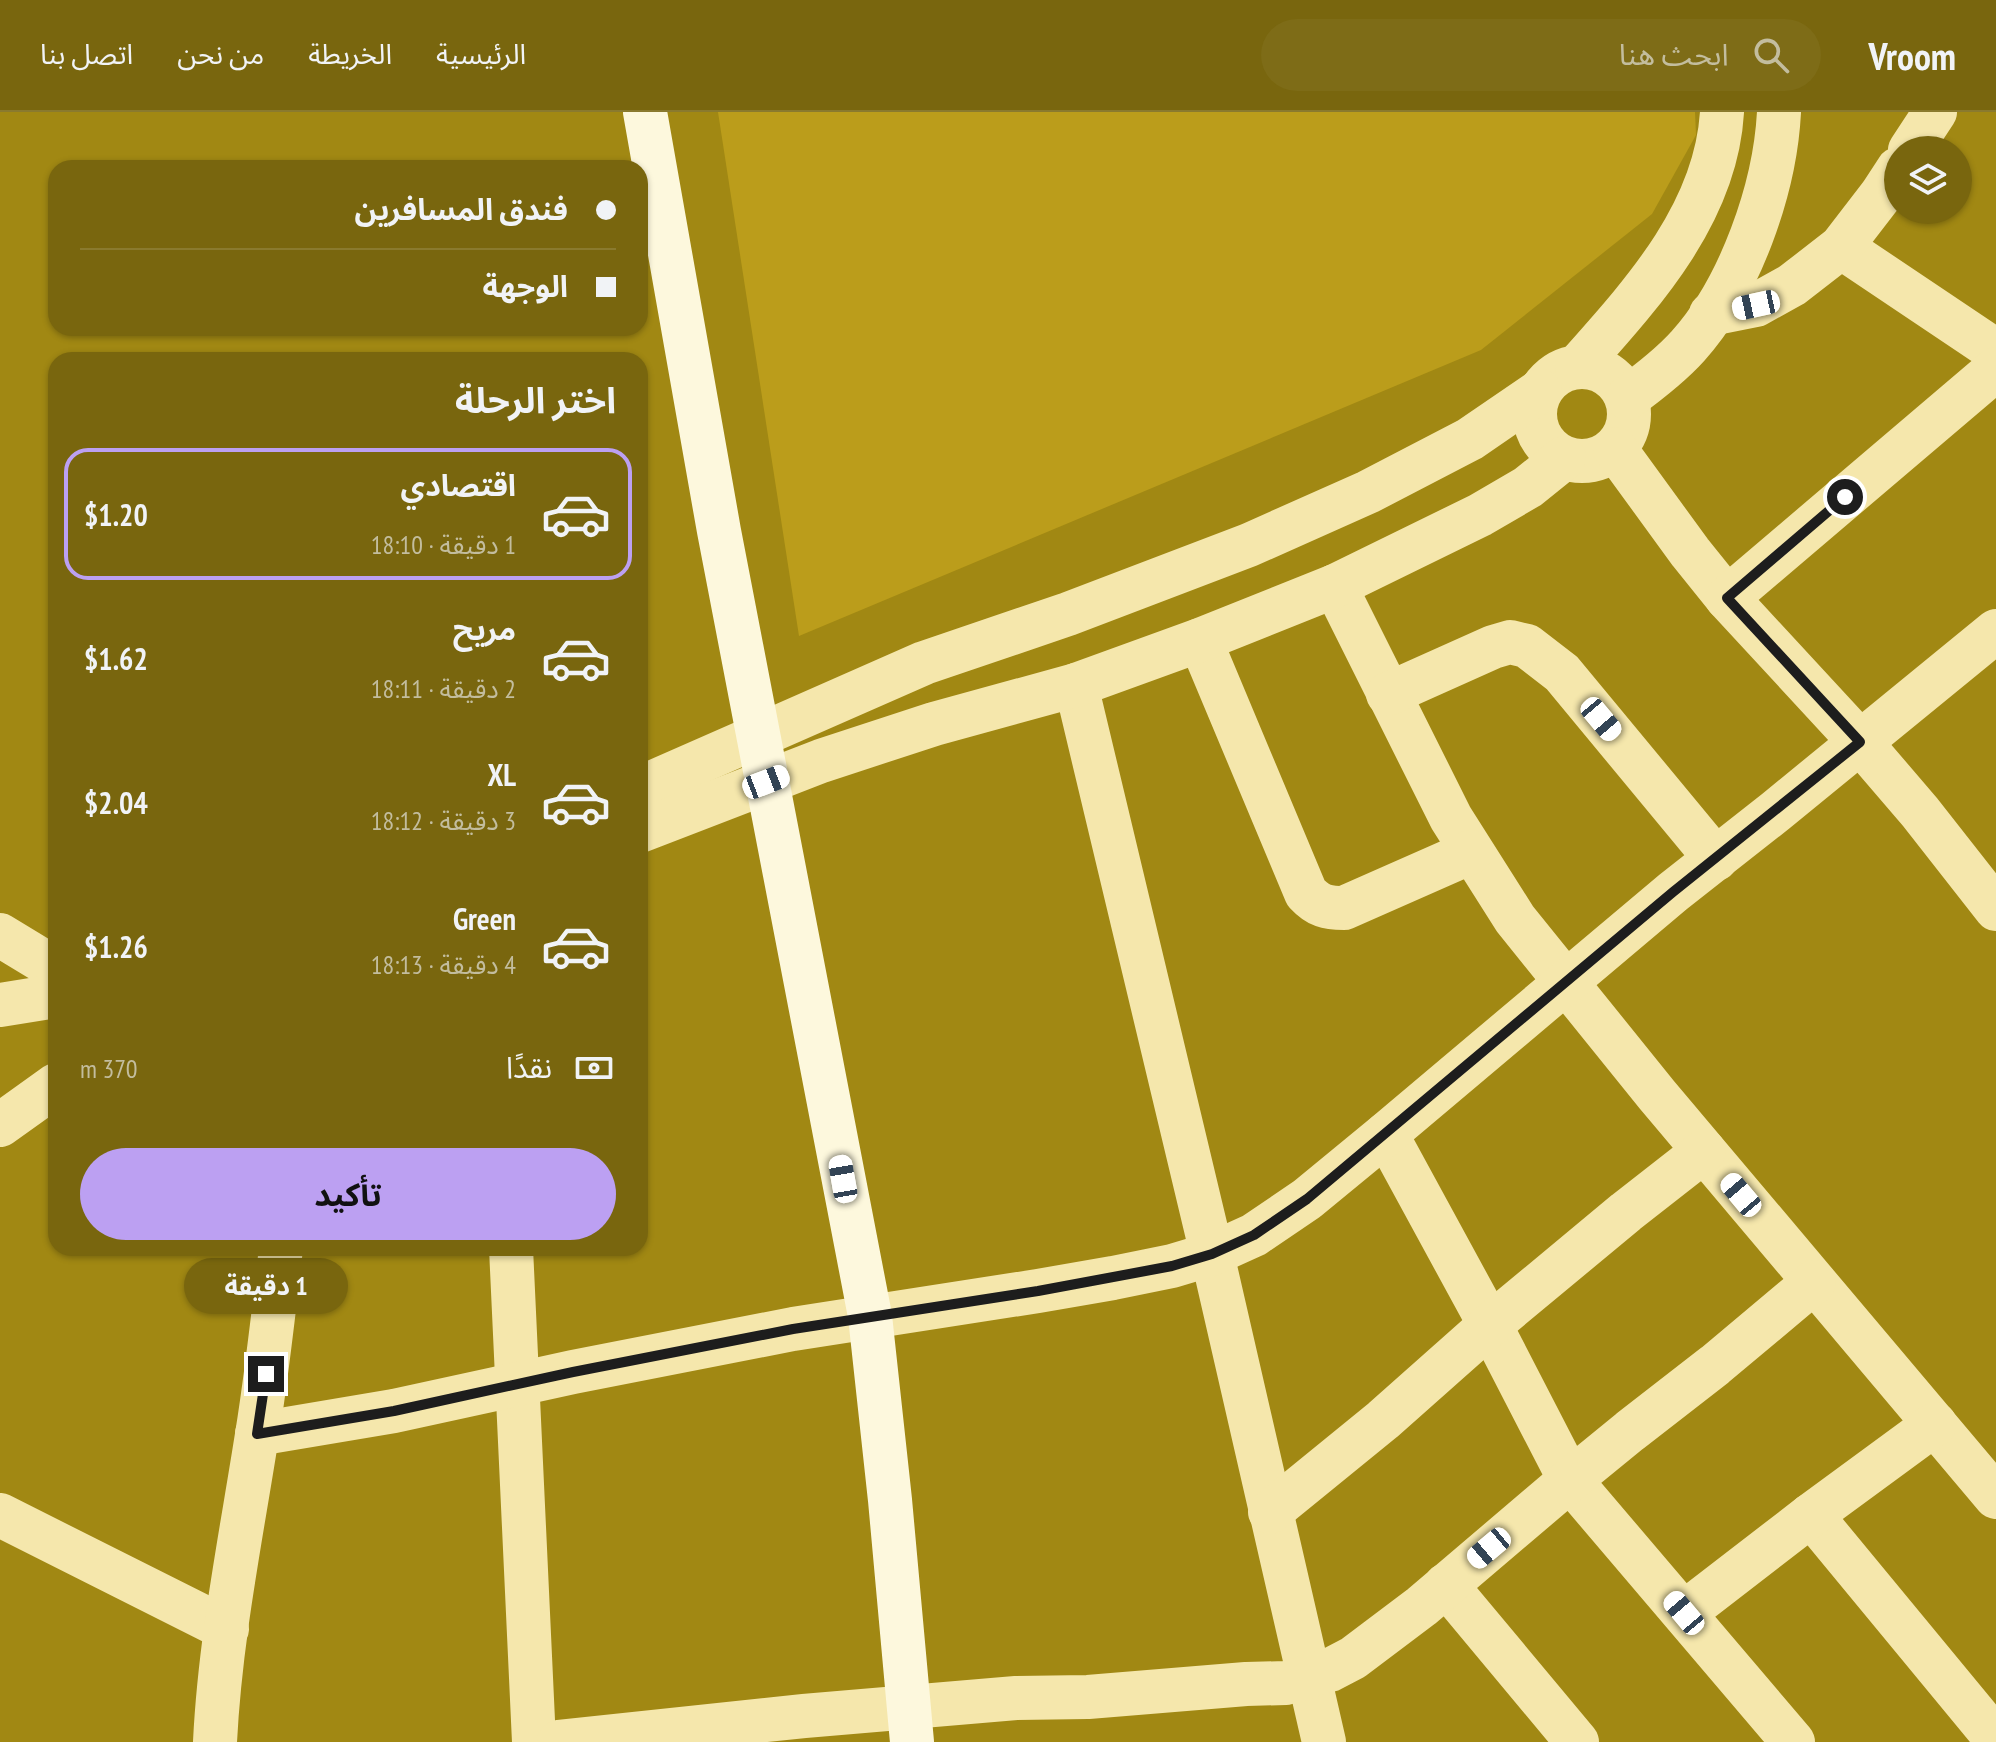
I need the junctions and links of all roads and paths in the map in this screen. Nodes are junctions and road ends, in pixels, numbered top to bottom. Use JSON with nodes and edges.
{"nodes":[{"id":1,"x":645,"y":112,"type":"edge"},
{"id":2,"x":1722,"y":112,"type":"edge"},
{"id":3,"x":1779,"y":112,"type":"edge"},
{"id":4,"x":1935,"y":112,"type":"edge"},
{"id":5,"x":1919,"y":136,"type":"edge"},
{"id":6,"x":1884,"y":190,"type":"edge"},
{"id":7,"x":1841,"y":247,"type":"junction"},
{"id":8,"x":1711,"y":314,"type":"junction"},
{"id":9,"x":1996,"y":351,"type":"edge"},
{"id":10,"x":1577,"y":367,"type":"junction"},
{"id":11,"x":1996,"y":369,"type":"edge"},
{"id":12,"x":1540,"y":391,"type":"junction"},
{"id":13,"x":1627,"y":398,"type":"junction"},
{"id":14,"x":1615,"y":449,"type":"junction"},
{"id":15,"x":1564,"y":458,"type":"junction"},
{"id":16,"x":1335,"y":586,"type":"junction"},
{"id":17,"x":1727,"y":598,"type":"junction"},
{"id":18,"x":1996,"y":631,"type":"edge"},
{"id":19,"x":1200,"y":640,"type":"junction"},
{"id":20,"x":1076,"y":685,"type":"junction"},
{"id":21,"x":1388,"y":694,"type":"junction"},
{"id":22,"x":757,"y":736,"type":"junction"},
{"id":23,"x":1860,"y":742,"type":"junction"},
{"id":24,"x":766,"y":782,"type":"junction"},
{"id":25,"x":648,"y":784,"type":"edge"},
{"id":26,"x":648,"y":828,"type":"edge"},
{"id":27,"x":1471,"y":852,"type":"junction"},
{"id":28,"x":1716,"y":859,"type":"junction"},
{"id":29,"x":1996,"y":909,"type":"edge"},
{"id":30,"x":0,"y":935,"type":"edge"},
{"id":31,"x":48,"y":964,"type":"edge"},
{"id":32,"x":1567,"y":982,"type":"junction"},
{"id":33,"x":48,"y":997,"type":"edge"},
{"id":34,"x":0,"y":1005,"type":"edge"},
{"id":35,"x":48,"y":1074,"type":"edge"},
{"id":36,"x":0,"y":1083,"type":"edge"},
{"id":37,"x":48,"y":1091,"type":"edge"},
{"id":38,"x":0,"y":1125,"type":"edge"},
{"id":39,"x":1386,"y":1134,"type":"junction"},
{"id":40,"x":1704,"y":1151,"type":"junction"},
{"id":41,"x":1212,"y":1254,"type":"junction"},
{"id":42,"x":280,"y":1256,"type":"edge"},
{"id":43,"x":511,"y":1256,"type":"edge"},
{"id":44,"x":1814,"y":1282,"type":"junction"},
{"id":45,"x":870,"y":1316,"type":"junction"},
{"id":46,"x":1490,"y":1325,"type":"junction"},
{"id":47,"x":517,"y":1384,"type":"junction"},
{"id":48,"x":1935,"y":1424,"type":"junction"},
{"id":49,"x":257,"y":1434,"type":"junction"},
{"id":50,"x":1570,"y":1480,"type":"junction"},
{"id":51,"x":1996,"y":1497,"type":"edge"},
{"id":52,"x":1270,"y":1512,"type":"junction"},
{"id":53,"x":0,"y":1515,"type":"edge"},
{"id":54,"x":1811,"y":1515,"type":"junction"},
{"id":55,"x":1446,"y":1585,"type":"junction"},
{"id":56,"x":1684,"y":1613,"type":"junction"},
{"id":57,"x":227,"y":1629,"type":"junction"},
{"id":58,"x":1308,"y":1677,"type":"junction"},
{"id":59,"x":910,"y":1725,"type":"edge"},
{"id":60,"x":1996,"y":1739,"type":"edge"},
{"id":61,"x":215,"y":1742,"type":"edge"},
{"id":62,"x":534,"y":1742,"type":"edge"},
{"id":63,"x":559,"y":1742,"type":"edge"},
{"id":64,"x":1324,"y":1742,"type":"edge"},
{"id":65,"x":1577,"y":1742,"type":"edge"},
{"id":66,"x":1793,"y":1742,"type":"edge"}],
"edges":[{"from":1,"to":22,"type":"main road"},
{"from":2,"to":10,"type":"street"},
{"from":3,"to":8,"type":"street"},
{"from":4,"to":5,"type":"street"},
{"from":6,"to":7,"type":"street"},
{"from":7,"to":8,"type":"street"},
{"from":7,"to":9,"type":"street"},
{"from":8,"to":13,"type":"street"},
{"from":10,"to":12,"type":"street"},
{"from":10,"to":13,"type":"street"},
{"from":11,"to":17,"type":"street"},
{"from":12,"to":15,"type":"street"},
{"from":12,"to":22,"type":"street"},
{"from":13,"to":14,"type":"street"},
{"from":14,"to":15,"type":"street"},
{"from":14,"to":17,"type":"street"},
{"from":15,"to":16,"type":"street"},
{"from":16,"to":19,"type":"street"},
{"from":16,"to":21,"type":"street"},
{"from":17,"to":23,"type":"street"},
{"from":18,"to":23,"type":"street"},
{"from":19,"to":20,"type":"street"},
{"from":19,"to":27,"type":"street"},
{"from":20,"to":24,"type":"street"},
{"from":20,"to":41,"type":"street"},
{"from":21,"to":27,"type":"street"},
{"from":21,"to":28,"type":"street"},
{"from":22,"to":24,"type":"main road"},
{"from":22,"to":25,"type":"street"},
{"from":23,"to":28,"type":"street"},
{"from":23,"to":29,"type":"street"},
{"from":24,"to":26,"type":"street"},
{"from":24,"to":45,"type":"main road"},
{"from":27,"to":32,"type":"street"},
{"from":28,"to":32,"type":"street"},
{"from":30,"to":31,"type":"street"},
{"from":32,"to":39,"type":"street"},
{"from":32,"to":40,"type":"street"},
{"from":33,"to":34,"type":"street"},
{"from":35,"to":36,"type":"street"},
{"from":37,"to":38,"type":"street"},
{"from":39,"to":41,"type":"street"},
{"from":39,"to":46,"type":"street"},
{"from":40,"to":44,"type":"street"},
{"from":40,"to":46,"type":"street"},
{"from":41,"to":45,"type":"street"},
{"from":41,"to":52,"type":"street"},
{"from":42,"to":49,"type":"street"},
{"from":43,"to":47,"type":"street"},
{"from":44,"to":48,"type":"street"},
{"from":44,"to":50,"type":"street"},
{"from":45,"to":47,"type":"street"},
{"from":45,"to":59,"type":"main road"},
{"from":46,"to":50,"type":"street"},
{"from":46,"to":52,"type":"street"},
{"from":47,"to":49,"type":"street"},
{"from":47,"to":62,"type":"street"},
{"from":48,"to":51,"type":"street"},
{"from":48,"to":54,"type":"street"},
{"from":49,"to":57,"type":"street"},
{"from":50,"to":55,"type":"street"},
{"from":50,"to":56,"type":"street"},
{"from":52,"to":58,"type":"street"},
{"from":53,"to":57,"type":"street"},
{"from":54,"to":56,"type":"street"},
{"from":54,"to":60,"type":"street"},
{"from":55,"to":58,"type":"street"},
{"from":55,"to":65,"type":"street"},
{"from":56,"to":66,"type":"street"},
{"from":57,"to":61,"type":"street"},
{"from":58,"to":59,"type":"street"},
{"from":58,"to":64,"type":"street"},
{"from":59,"to":63,"type":"street"}]}
